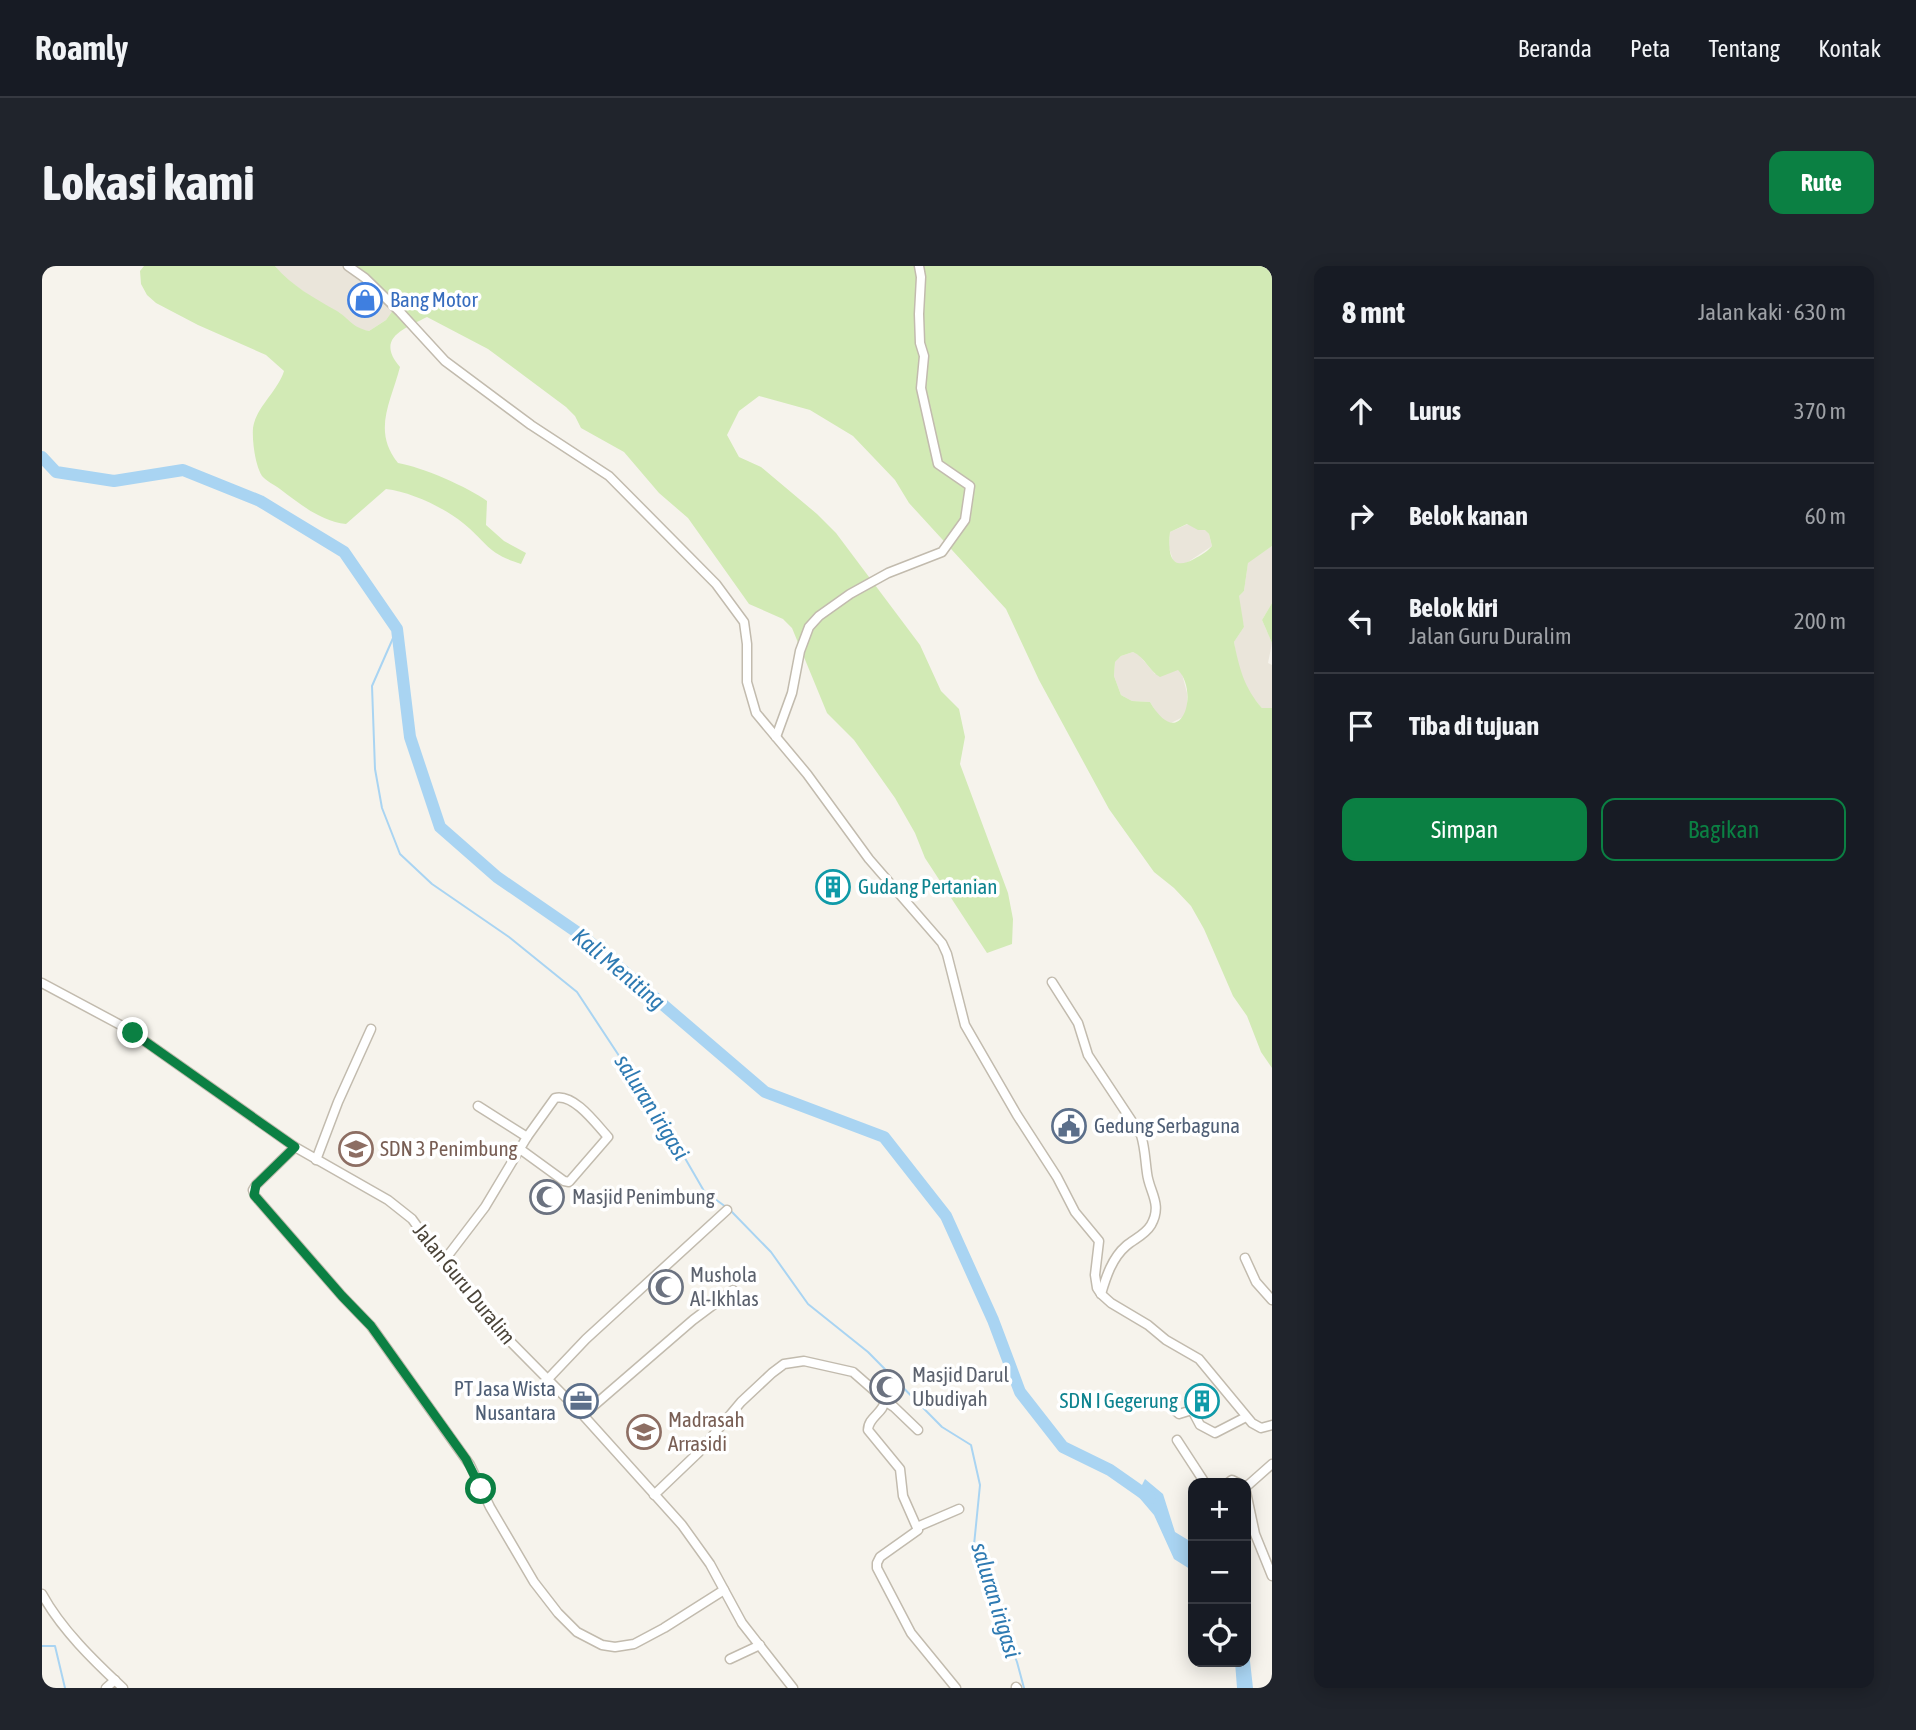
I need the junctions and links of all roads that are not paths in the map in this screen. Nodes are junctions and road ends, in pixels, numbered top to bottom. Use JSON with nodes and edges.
{"nodes":[{"id":1,"x":348,"y":266,"type":"edge"},
{"id":2,"x":919,"y":266,"type":"edge"},
{"id":3,"x":776,"y":737,"type":"junction"},
{"id":4,"x":1052,"y":982,"type":"dead end"},
{"id":5,"x":42,"y":983,"type":"edge"},
{"id":6,"x":372,"y":1029,"type":"dead end"},
{"id":7,"x":478,"y":1106,"type":"dead end"},
{"id":8,"x":527,"y":1137,"type":"junction"},
{"id":9,"x":295,"y":1147,"type":"junction"},
{"id":10,"x":520,"y":1149,"type":"junction"},
{"id":11,"x":316,"y":1160,"type":"junction"},
{"id":12,"x":727,"y":1210,"type":"dead end"},
{"id":13,"x":1245,"y":1258,"type":"dead end"},
{"id":14,"x":443,"y":1262,"type":"junction"},
{"id":15,"x":733,"y":1290,"type":"dead end"},
{"id":16,"x":1101,"y":1294,"type":"junction"},
{"id":17,"x":1272,"y":1300,"type":"edge"},
{"id":18,"x":548,"y":1379,"type":"junction"},
{"id":19,"x":886,"y":1402,"type":"junction"},
{"id":20,"x":1169,"y":1405,"type":"dead end"},
{"id":21,"x":583,"y":1415,"type":"junction"},
{"id":22,"x":1246,"y":1417,"type":"junction"},
{"id":23,"x":1271,"y":1427,"type":"edge"},
{"id":24,"x":918,"y":1430,"type":"dead end"},
{"id":25,"x":1177,"y":1440,"type":"dead end"},
{"id":26,"x":1272,"y":1464,"type":"edge"},
{"id":27,"x":1202,"y":1478,"type":"edge"},
{"id":28,"x":1251,"y":1484,"type":"edge"},
{"id":29,"x":654,"y":1495,"type":"junction"},
{"id":30,"x":959,"y":1509,"type":"dead end"},
{"id":31,"x":1251,"y":1514,"type":"edge"},
{"id":32,"x":917,"y":1527,"type":"junction"},
{"id":33,"x":1272,"y":1576,"type":"edge"},
{"id":34,"x":724,"y":1590,"type":"junction"},
{"id":35,"x":42,"y":1594,"type":"edge"},
{"id":36,"x":760,"y":1645,"type":"junction"},
{"id":37,"x":730,"y":1659,"type":"dead end"},
{"id":38,"x":115,"y":1680,"type":"junction"},
{"id":39,"x":106,"y":1688,"type":"edge"},
{"id":40,"x":123,"y":1688,"type":"edge"},
{"id":41,"x":793,"y":1688,"type":"edge"},
{"id":42,"x":956,"y":1688,"type":"edge"}],
"edges":[{"from":1,"to":3,"type":"street"},
{"from":2,"to":3,"type":"street"},
{"from":3,"to":16,"type":"street"},
{"from":4,"to":16,"type":"street"},
{"from":5,"to":9,"type":"street","name":"Jalan Guru Duralim"},
{"from":6,"to":11,"type":"street"},
{"from":7,"to":8,"type":"street"},
{"from":8,"to":10,"type":"street"},
{"from":8,"to":10,"type":"street"},
{"from":9,"to":11,"type":"street","name":"Jalan Guru Duralim"},
{"from":9,"to":34,"type":"street"},
{"from":10,"to":14,"type":"street"},
{"from":11,"to":14,"type":"street","name":"Jalan Guru Duralim"},
{"from":12,"to":18,"type":"street"},
{"from":13,"to":17,"type":"street"},
{"from":14,"to":18,"type":"street","name":"Jalan Guru Duralim"},
{"from":15,"to":21,"type":"street"},
{"from":16,"to":22,"type":"street"},
{"from":18,"to":21,"type":"street","name":"Jalan Guru Duralim"},
{"from":19,"to":24,"type":"street"},
{"from":19,"to":29,"type":"street"},
{"from":19,"to":32,"type":"street"},
{"from":20,"to":22,"type":"street"},
{"from":21,"to":29,"type":"street","name":"Jalan Guru Duralim"},
{"from":22,"to":23,"type":"street"},
{"from":25,"to":27,"type":"street"},
{"from":26,"to":28,"type":"street"},
{"from":29,"to":34,"type":"street","name":"Jalan Guru Duralim"},
{"from":30,"to":32,"type":"street"},
{"from":31,"to":33,"type":"street"},
{"from":32,"to":42,"type":"street"},
{"from":34,"to":36,"type":"street","name":"Jalan Guru Duralim"},
{"from":35,"to":38,"type":"street"},
{"from":36,"to":37,"type":"street"},
{"from":36,"to":41,"type":"street","name":"Jalan Guru Duralim"},
{"from":38,"to":39,"type":"street"},
{"from":38,"to":40,"type":"street"}]}
